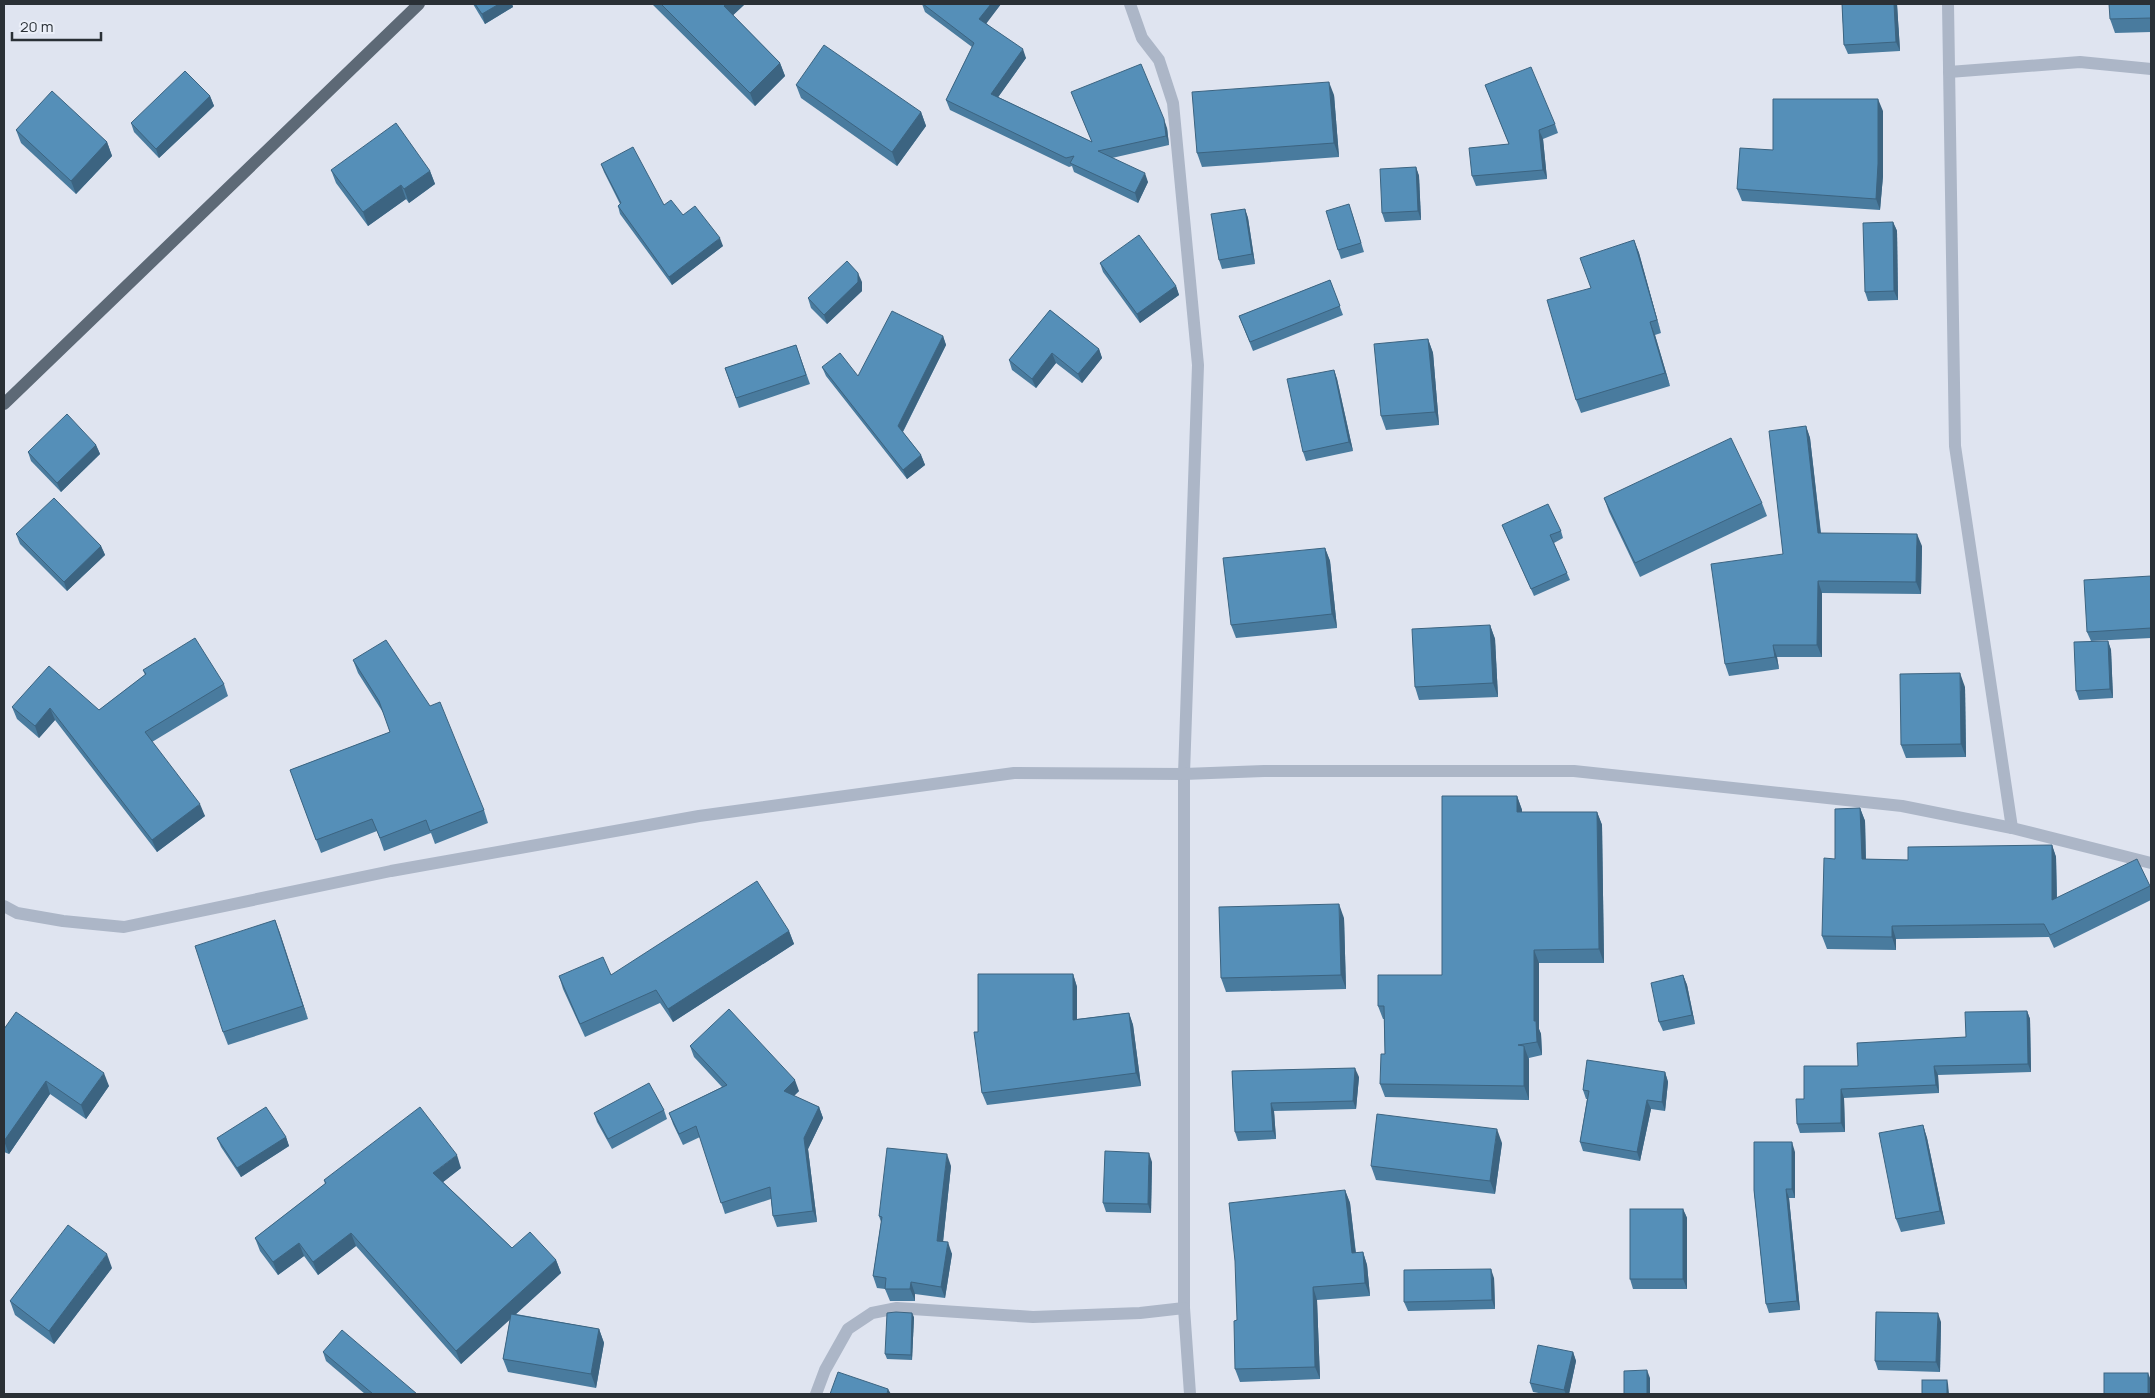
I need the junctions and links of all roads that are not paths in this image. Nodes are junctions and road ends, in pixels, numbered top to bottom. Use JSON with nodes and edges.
{"nodes":[{"id":1,"x":419,"y":4,"type":"edge"},
{"id":2,"x":1130,"y":4,"type":"edge"},
{"id":3,"x":1948,"y":4,"type":"edge"},
{"id":4,"x":2151,"y":69,"type":"edge"},
{"id":5,"x":1949,"y":72,"type":"junction"},
{"id":6,"x":4,"y":404,"type":"edge"},
{"id":7,"x":1184,"y":774,"type":"junction"},
{"id":8,"x":2012,"y":828,"type":"junction"},
{"id":9,"x":2151,"y":863,"type":"edge"},
{"id":10,"x":4,"y":906,"type":"edge"},
{"id":11,"x":1184,"y":1308,"type":"junction"},
{"id":12,"x":816,"y":1394,"type":"edge"},
{"id":13,"x":1190,"y":1394,"type":"edge"}],
"edges":[{"from":1,"to":6,"type":"main road"},
{"from":2,"to":7,"type":"street"},
{"from":3,"to":5,"type":"street"},
{"from":4,"to":5,"type":"street"},
{"from":5,"to":8,"type":"street"},
{"from":7,"to":8,"type":"street"},
{"from":7,"to":10,"type":"street"},
{"from":7,"to":11,"type":"street"},
{"from":8,"to":9,"type":"street"},
{"from":11,"to":12,"type":"street"},
{"from":11,"to":13,"type":"street"}]}
